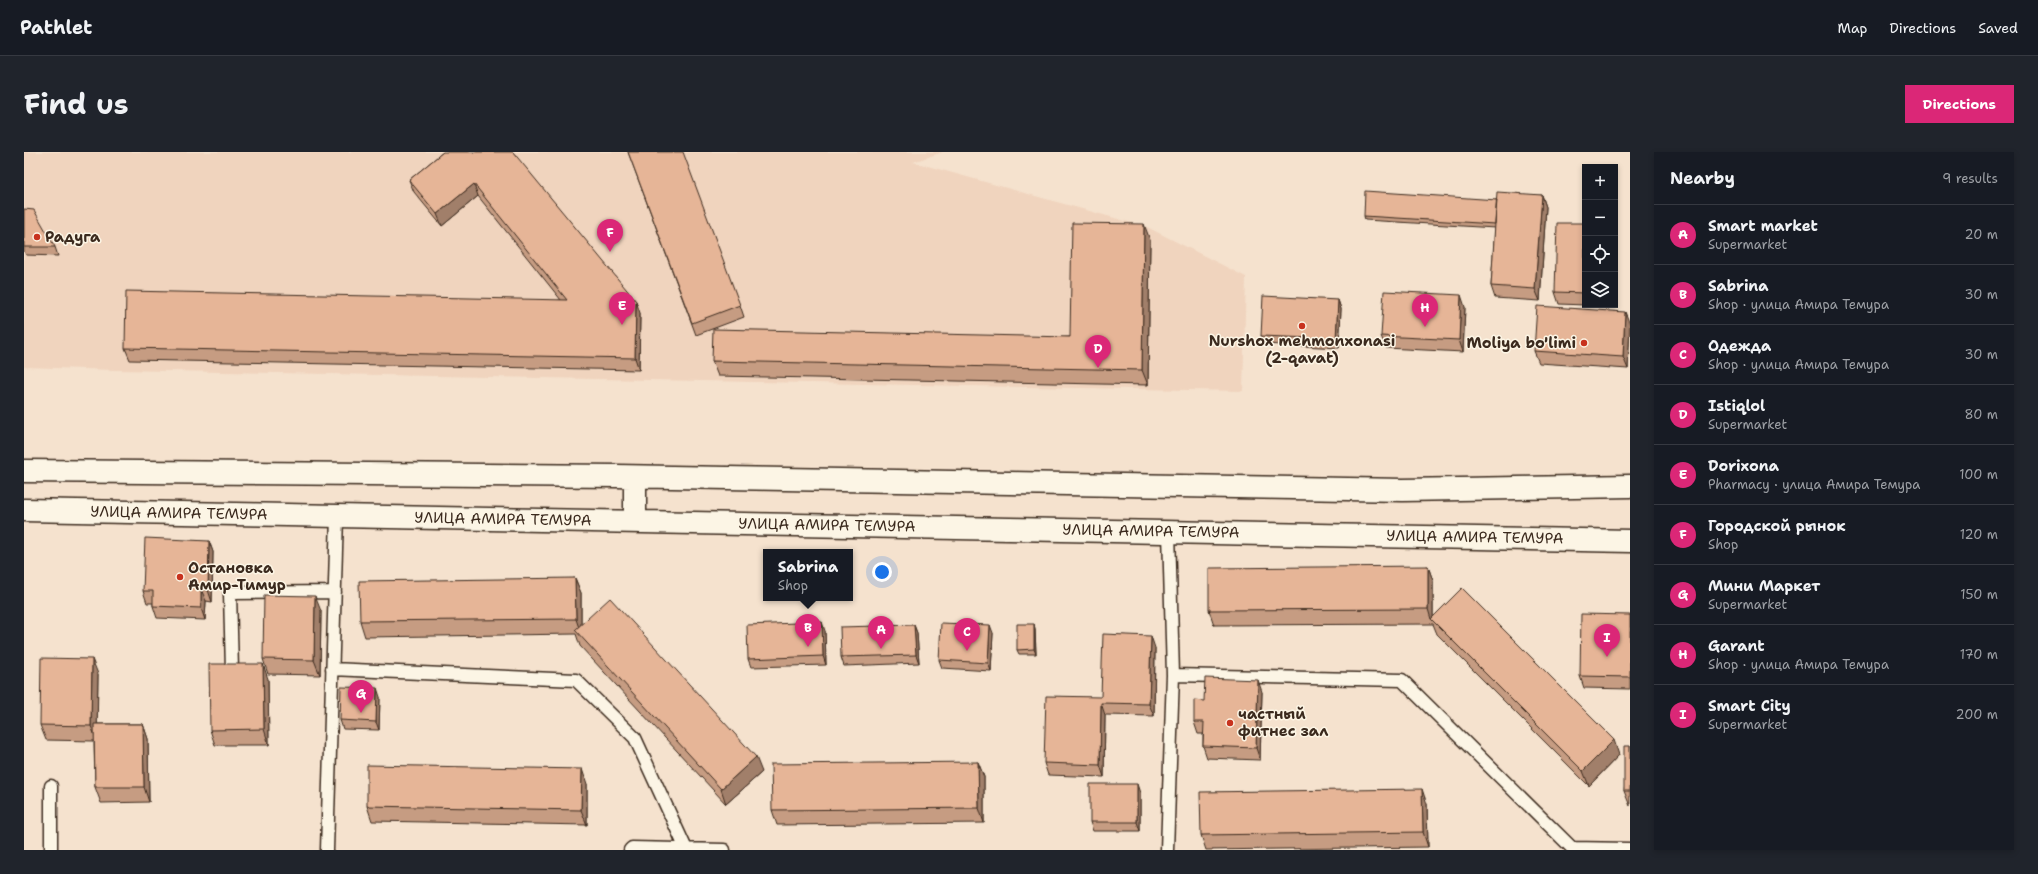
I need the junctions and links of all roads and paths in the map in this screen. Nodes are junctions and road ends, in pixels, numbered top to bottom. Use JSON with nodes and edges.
{"nodes":[{"id":1,"x":24,"y":471,"type":"edge"},
{"id":2,"x":635,"y":476,"type":"junction"},
{"id":3,"x":1630,"y":486,"type":"edge"},
{"id":4,"x":24,"y":510,"type":"edge"},
{"id":5,"x":337,"y":516,"type":"junction"},
{"id":6,"x":635,"y":522,"type":"junction"},
{"id":7,"x":1169,"y":532,"type":"junction"},
{"id":8,"x":1630,"y":541,"type":"edge"},
{"id":9,"x":335,"y":592,"type":"junction"},
{"id":10,"x":232,"y":670,"type":"edge"},
{"id":11,"x":332,"y":670,"type":"junction"},
{"id":12,"x":1173,"y":675,"type":"junction"},
{"id":13,"x":51,"y":786,"type":"dead end"},
{"id":14,"x":686,"y":849,"type":"edge"},
{"id":15,"x":1630,"y":849,"type":"edge"},
{"id":16,"x":51,"y":850,"type":"edge"},
{"id":17,"x":327,"y":850,"type":"edge"},
{"id":18,"x":630,"y":850,"type":"edge"},
{"id":19,"x":724,"y":850,"type":"edge"},
{"id":20,"x":1167,"y":850,"type":"edge"}],
"edges":[{"from":1,"to":2,"type":"main road"},
{"from":2,"to":3,"type":"main road"},
{"from":2,"to":6,"type":"main road"},
{"from":4,"to":5,"type":"main road","name":"УЛИЦА АМИРА ТЕМУРА"},
{"from":5,"to":6,"type":"main road","name":"УЛИЦА АМИРА ТЕМУРА"},
{"from":5,"to":9,"type":"lane"},
{"from":6,"to":7,"type":"main road","name":"УЛИЦА АМИРА ТЕМУРА"},
{"from":7,"to":8,"type":"main road","name":"УЛИЦА АМИРА ТЕМУРА"},
{"from":7,"to":12,"type":"lane"},
{"from":9,"to":10,"type":"lane"},
{"from":9,"to":11,"type":"lane"},
{"from":11,"to":14,"type":"lane"},
{"from":11,"to":17,"type":"lane"},
{"from":12,"to":15,"type":"lane"},
{"from":12,"to":20,"type":"lane"},
{"from":13,"to":16,"type":"lane"},
{"from":14,"to":18,"type":"lane"},
{"from":14,"to":19,"type":"lane"}]}
